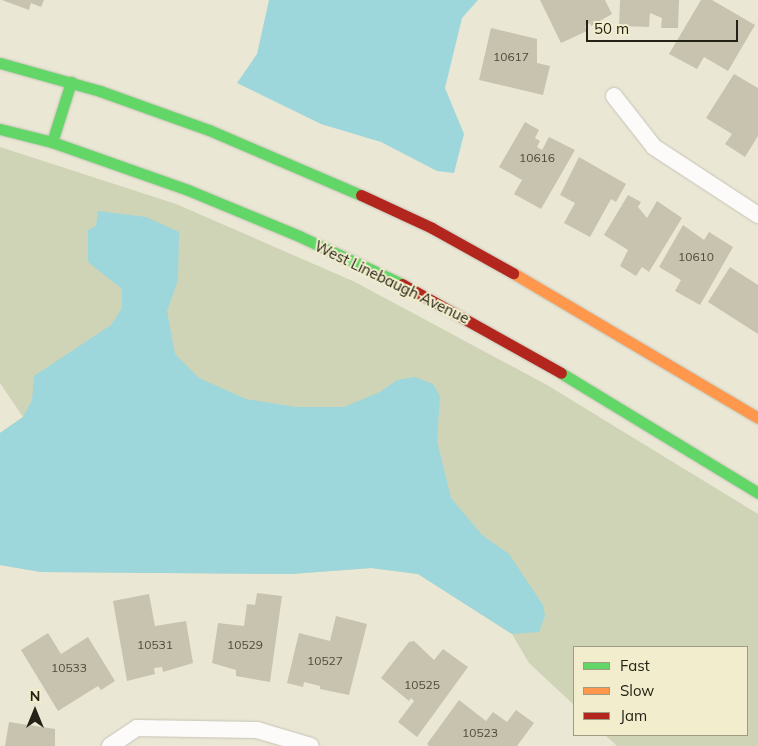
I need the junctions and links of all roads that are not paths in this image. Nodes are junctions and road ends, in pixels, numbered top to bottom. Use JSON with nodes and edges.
{"nodes":[{"id":1,"x":0,"y":63,"type":"edge"},
{"id":2,"x":71,"y":82,"type":"junction"},
{"id":3,"x":614,"y":96,"type":"dead end"},
{"id":4,"x":0,"y":130,"type":"edge"},
{"id":5,"x":52,"y":142,"type":"junction"},
{"id":6,"x":758,"y":215,"type":"edge"},
{"id":7,"x":758,"y":418,"type":"edge"},
{"id":8,"x":758,"y":493,"type":"edge"},
{"id":9,"x":110,"y":746,"type":"edge"},
{"id":10,"x":311,"y":746,"type":"edge"}],
"edges":[{"from":1,"to":2,"type":"main road"},
{"from":2,"to":5,"type":"main road"},
{"from":2,"to":7,"type":"main road"},
{"from":3,"to":6,"type":"street"},
{"from":4,"to":5,"type":"main road","name":"West Linebaugh Avenue"},
{"from":5,"to":8,"type":"main road","name":"West Linebaugh Avenue"},
{"from":9,"to":10,"type":"street"}]}
